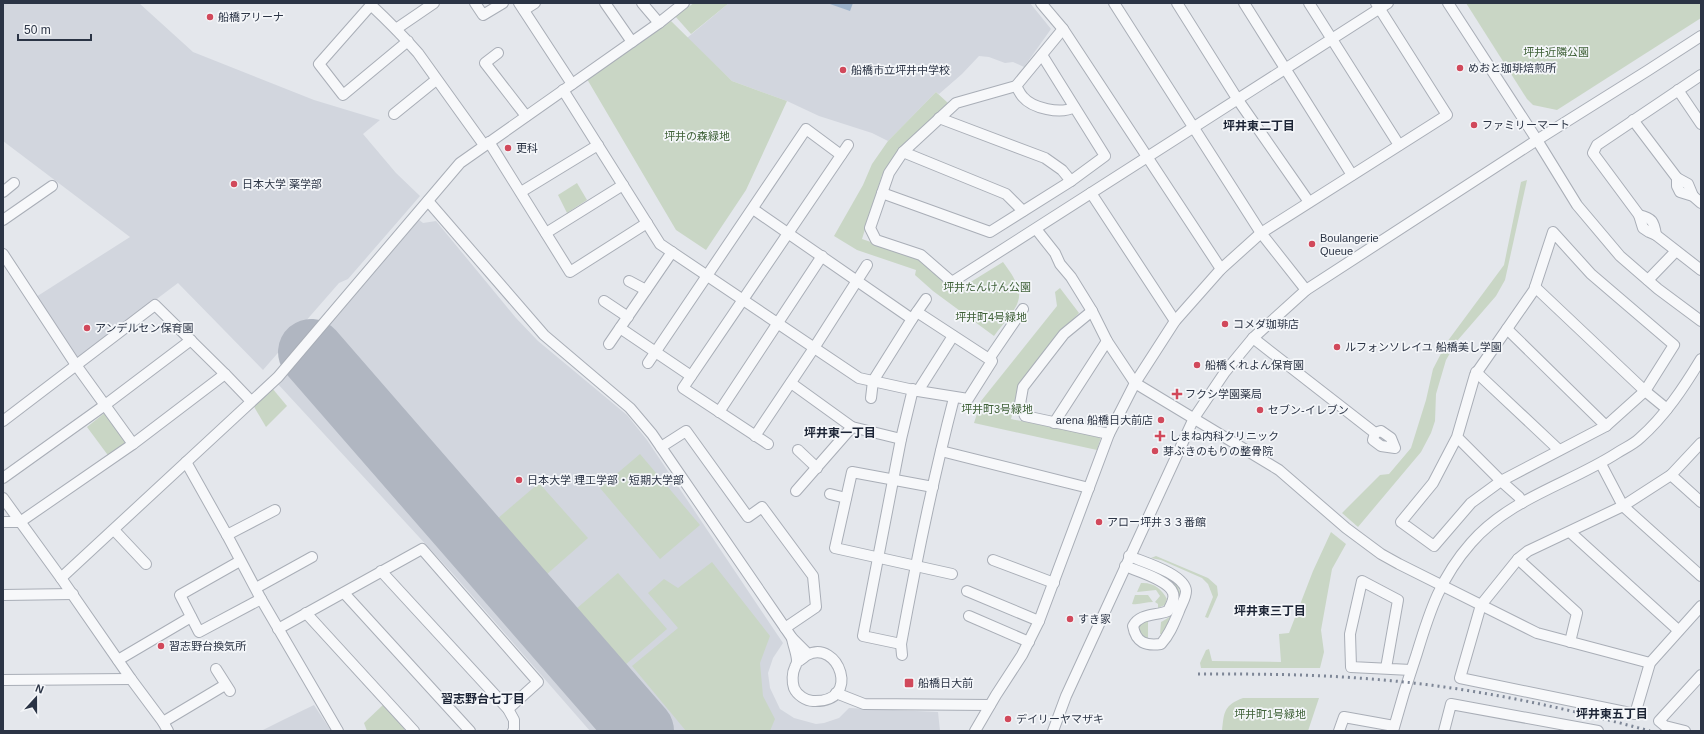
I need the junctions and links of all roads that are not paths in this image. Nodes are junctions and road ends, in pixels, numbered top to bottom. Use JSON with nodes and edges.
{"nodes":[{"id":1,"x":434,"y":3,"type":"edge"},
{"id":2,"x":475,"y":3,"type":"edge"},
{"id":3,"x":503,"y":3,"type":"edge"},
{"id":4,"x":535,"y":3,"type":"edge"},
{"id":5,"x":605,"y":3,"type":"edge"},
{"id":6,"x":642,"y":3,"type":"edge"},
{"id":7,"x":684,"y":3,"type":"edge"},
{"id":8,"x":1041,"y":3,"type":"edge"},
{"id":9,"x":1114,"y":3,"type":"edge"},
{"id":10,"x":1177,"y":3,"type":"edge"},
{"id":11,"x":1244,"y":3,"type":"edge"},
{"id":12,"x":1309,"y":3,"type":"edge"},
{"id":13,"x":1448,"y":3,"type":"edge"},
{"id":14,"x":1381,"y":5,"type":"edge"},
{"id":15,"x":522,"y":6,"type":"edge"},
{"id":16,"x":659,"y":23,"type":"junction"},
{"id":17,"x":1063,"y":29,"type":"junction"},
{"id":18,"x":396,"y":30,"type":"junction"},
{"id":19,"x":1701,"y":36,"type":"edge"},
{"id":20,"x":1332,"y":39,"type":"junction"},
{"id":21,"x":408,"y":42,"type":"junction"},
{"id":22,"x":632,"y":42,"type":"junction"},
{"id":23,"x":498,"y":52,"type":"dead end"},
{"id":24,"x":1042,"y":55,"type":"junction"},
{"id":25,"x":1285,"y":70,"type":"junction"},
{"id":26,"x":1701,"y":75,"type":"edge"},
{"id":27,"x":436,"y":80,"type":"junction"},
{"id":28,"x":1016,"y":86,"type":"junction"},
{"id":29,"x":568,"y":87,"type":"junction"},
{"id":30,"x":1678,"y":90,"type":"junction"},
{"id":31,"x":1238,"y":100,"type":"junction"},
{"id":32,"x":1074,"y":107,"type":"junction"},
{"id":33,"x":394,"y":114,"type":"dead end"},
{"id":34,"x":526,"y":116,"type":"junction"},
{"id":35,"x":939,"y":118,"type":"junction"},
{"id":36,"x":1634,"y":120,"type":"junction"},
{"id":37,"x":1701,"y":124,"type":"edge"},
{"id":38,"x":1194,"y":127,"type":"junction"},
{"id":39,"x":1537,"y":140,"type":"junction"},
{"id":40,"x":486,"y":144,"type":"junction"},
{"id":41,"x":598,"y":144,"type":"junction"},
{"id":42,"x":848,"y":145,"type":"dead end"},
{"id":43,"x":1399,"y":145,"type":"junction"},
{"id":44,"x":903,"y":152,"type":"junction"},
{"id":45,"x":841,"y":155,"type":"junction"},
{"id":46,"x":1147,"y":158,"type":"junction"},
{"id":47,"x":1352,"y":175,"type":"junction"},
{"id":48,"x":1071,"y":181,"type":"junction"},
{"id":49,"x":14,"y":183,"type":"dead end"},
{"id":50,"x":623,"y":184,"type":"junction"},
{"id":51,"x":52,"y":186,"type":"dead end"},
{"id":52,"x":3,"y":192,"type":"edge"},
{"id":53,"x":521,"y":192,"type":"junction"},
{"id":54,"x":882,"y":193,"type":"junction"},
{"id":55,"x":1092,"y":193,"type":"junction"},
{"id":56,"x":428,"y":201,"type":"junction"},
{"id":57,"x":1309,"y":202,"type":"junction"},
{"id":58,"x":1701,"y":203,"type":"edge"},
{"id":59,"x":753,"y":209,"type":"junction"},
{"id":60,"x":1023,"y":211,"type":"junction"},
{"id":61,"x":3,"y":220,"type":"edge"},
{"id":62,"x":647,"y":224,"type":"junction"},
{"id":63,"x":1036,"y":228,"type":"junction"},
{"id":64,"x":1261,"y":232,"type":"junction"},
{"id":65,"x":546,"y":233,"type":"junction"},
{"id":66,"x":787,"y":233,"type":"junction"},
{"id":67,"x":1676,"y":251,"type":"junction"},
{"id":68,"x":672,"y":252,"type":"junction"},
{"id":69,"x":3,"y":254,"type":"edge"},
{"id":70,"x":822,"y":256,"type":"junction"},
{"id":71,"x":867,"y":265,"type":"dead end"},
{"id":72,"x":1221,"y":269,"type":"junction"},
{"id":73,"x":1701,"y":270,"type":"edge"},
{"id":74,"x":707,"y":276,"type":"junction"},
{"id":75,"x":857,"y":280,"type":"junction"},
{"id":76,"x":1648,"y":280,"type":"junction"},
{"id":77,"x":629,"y":281,"type":"dead end"},
{"id":78,"x":1535,"y":287,"type":"junction"},
{"id":79,"x":646,"y":290,"type":"junction"},
{"id":80,"x":1306,"y":290,"type":"junction"},
{"id":81,"x":926,"y":299,"type":"dead end"},
{"id":82,"x":743,"y":300,"type":"junction"},
{"id":83,"x":604,"y":301,"type":"dead end"},
{"id":84,"x":1023,"y":308,"type":"dead end"},
{"id":85,"x":1092,"y":311,"type":"junction"},
{"id":86,"x":914,"y":315,"type":"junction"},
{"id":87,"x":628,"y":318,"type":"junction"},
{"id":88,"x":1175,"y":321,"type":"junction"},
{"id":89,"x":1701,"y":321,"type":"edge"},
{"id":90,"x":777,"y":323,"type":"junction"},
{"id":91,"x":620,"y":328,"type":"junction"},
{"id":92,"x":1507,"y":329,"type":"junction"},
{"id":93,"x":953,"y":336,"type":"junction"},
{"id":94,"x":1253,"y":338,"type":"junction"},
{"id":95,"x":191,"y":340,"type":"junction"},
{"id":96,"x":1107,"y":341,"type":"junction"},
{"id":97,"x":609,"y":344,"type":"dead end"},
{"id":98,"x":814,"y":348,"type":"junction"},
{"id":99,"x":656,"y":352,"type":"junction"},
{"id":100,"x":989,"y":359,"type":"junction"},
{"id":101,"x":1701,"y":359,"type":"edge"},
{"id":102,"x":648,"y":363,"type":"dead end"},
{"id":103,"x":76,"y":365,"type":"junction"},
{"id":104,"x":1476,"y":372,"type":"junction"},
{"id":105,"x":225,"y":374,"type":"junction"},
{"id":106,"x":691,"y":376,"type":"junction"},
{"id":107,"x":873,"y":381,"type":"junction"},
{"id":108,"x":790,"y":383,"type":"junction"},
{"id":109,"x":1135,"y":383,"type":"junction"},
{"id":110,"x":916,"y":390,"type":"junction"},
{"id":111,"x":1645,"y":391,"type":"junction"},
{"id":112,"x":871,"y":398,"type":"dead end"},
{"id":113,"x":954,"y":398,"type":"junction"},
{"id":114,"x":249,"y":399,"type":"dead end"},
{"id":115,"x":105,"y":405,"type":"junction"},
{"id":116,"x":1668,"y":409,"type":"junction"},
{"id":117,"x":719,"y":412,"type":"junction"},
{"id":118,"x":1194,"y":418,"type":"junction"},
{"id":119,"x":3,"y":421,"type":"edge"},
{"id":120,"x":1054,"y":423,"type":"junction"},
{"id":121,"x":1606,"y":426,"type":"junction"},
{"id":122,"x":852,"y":427,"type":"junction"},
{"id":123,"x":1375,"y":433,"type":"dead end"},
{"id":124,"x":1110,"y":434,"type":"junction"},
{"id":125,"x":755,"y":436,"type":"junction"},
{"id":126,"x":1458,"y":437,"type":"junction"},
{"id":127,"x":901,"y":440,"type":"junction"},
{"id":128,"x":1701,"y":443,"type":"edge"},
{"id":129,"x":133,"y":444,"type":"junction"},
{"id":130,"x":768,"y":444,"type":"dead end"},
{"id":131,"x":661,"y":447,"type":"junction"},
{"id":132,"x":798,"y":450,"type":"dead end"},
{"id":133,"x":1559,"y":450,"type":"junction"},
{"id":134,"x":941,"y":451,"type":"junction"},
{"id":135,"x":186,"y":462,"type":"junction"},
{"id":136,"x":1601,"y":464,"type":"junction"},
{"id":137,"x":817,"y":468,"type":"junction"},
{"id":138,"x":1671,"y":475,"type":"junction"},
{"id":139,"x":3,"y":478,"type":"edge"},
{"id":140,"x":893,"y":480,"type":"junction"},
{"id":141,"x":1501,"y":481,"type":"junction"},
{"id":142,"x":933,"y":487,"type":"junction"},
{"id":143,"x":1089,"y":488,"type":"junction"},
{"id":144,"x":796,"y":491,"type":"dead end"},
{"id":145,"x":830,"y":494,"type":"dead end"},
{"id":146,"x":3,"y":498,"type":"edge"},
{"id":147,"x":846,"y":498,"type":"junction"},
{"id":148,"x":1701,"y":502,"type":"edge"},
{"id":149,"x":1522,"y":503,"type":"junction"},
{"id":150,"x":1623,"y":506,"type":"junction"},
{"id":151,"x":275,"y":510,"type":"dead end"},
{"id":152,"x":3,"y":522,"type":"edge"},
{"id":153,"x":20,"y":522,"type":"junction"},
{"id":154,"x":114,"y":530,"type":"junction"},
{"id":155,"x":1570,"y":532,"type":"junction"},
{"id":156,"x":227,"y":535,"type":"junction"},
{"id":157,"x":1129,"y":556,"type":"junction"},
{"id":158,"x":312,"y":557,"type":"dead end"},
{"id":159,"x":878,"y":558,"type":"junction"},
{"id":160,"x":1518,"y":559,"type":"junction"},
{"id":161,"x":993,"y":560,"type":"dead end"},
{"id":162,"x":240,"y":561,"type":"junction"},
{"id":163,"x":146,"y":564,"type":"dead end"},
{"id":164,"x":1125,"y":566,"type":"junction"},
{"id":165,"x":915,"y":567,"type":"junction"},
{"id":166,"x":381,"y":571,"type":"junction"},
{"id":167,"x":952,"y":574,"type":"dead end"},
{"id":168,"x":1701,"y":576,"type":"edge"},
{"id":169,"x":61,"y":578,"type":"junction"},
{"id":170,"x":1054,"y":583,"type":"junction"},
{"id":171,"x":1441,"y":586,"type":"junction"},
{"id":172,"x":256,"y":588,"type":"junction"},
{"id":173,"x":967,"y":591,"type":"dead end"},
{"id":174,"x":344,"y":593,"type":"junction"},
{"id":175,"x":73,"y":594,"type":"junction"},
{"id":176,"x":3,"y":595,"type":"edge"},
{"id":177,"x":261,"y":599,"type":"junction"},
{"id":178,"x":1481,"y":605,"type":"junction"},
{"id":179,"x":1701,"y":606,"type":"edge"},
{"id":180,"x":306,"y":613,"type":"junction"},
{"id":181,"x":970,"y":616,"type":"dead end"},
{"id":182,"x":191,"y":617,"type":"junction"},
{"id":183,"x":1039,"y":621,"type":"junction"},
{"id":184,"x":785,"y":628,"type":"junction"},
{"id":185,"x":278,"y":629,"type":"junction"},
{"id":186,"x":1678,"y":630,"type":"junction"},
{"id":187,"x":792,"y":638,"type":"junction"},
{"id":188,"x":1029,"y":642,"type":"junction"},
{"id":189,"x":1570,"y":642,"type":"junction"},
{"id":190,"x":808,"y":654,"type":"junction"},
{"id":191,"x":118,"y":660,"type":"junction"},
{"id":192,"x":798,"y":662,"type":"junction"},
{"id":193,"x":1650,"y":663,"type":"junction"},
{"id":194,"x":1386,"y":668,"type":"junction"},
{"id":195,"x":216,"y":669,"type":"dead end"},
{"id":196,"x":1411,"y":670,"type":"junction"},
{"id":197,"x":1701,"y":675,"type":"edge"},
{"id":198,"x":131,"y":679,"type":"junction"},
{"id":199,"x":3,"y":680,"type":"edge"},
{"id":200,"x":836,"y":693,"type":"junction"},
{"id":201,"x":990,"y":705,"type":"junction"},
{"id":202,"x":508,"y":709,"type":"junction"},
{"id":203,"x":165,"y":727,"type":"edge"},
{"id":204,"x":1394,"y":728,"type":"edge"},
{"id":205,"x":338,"y":731,"type":"edge"},
{"id":206,"x":414,"y":731,"type":"edge"},
{"id":207,"x":470,"y":731,"type":"edge"},
{"id":208,"x":513,"y":731,"type":"edge"},
{"id":209,"x":975,"y":731,"type":"edge"},
{"id":210,"x":1053,"y":731,"type":"edge"},
{"id":211,"x":1339,"y":731,"type":"edge"},
{"id":212,"x":1444,"y":731,"type":"edge"},
{"id":213,"x":1598,"y":731,"type":"edge"},
{"id":214,"x":1685,"y":731,"type":"edge"}],
"edges":[{"from":1,"to":18,"type":"street"},
{"from":2,"to":3,"type":"street"},
{"from":4,"to":15,"type":"street"},
{"from":5,"to":22,"type":"street"},
{"from":6,"to":16,"type":"street"},
{"from":7,"to":16,"type":"street"},
{"from":8,"to":17,"type":"street"},
{"from":9,"to":38,"type":"street"},
{"from":10,"to":31,"type":"street"},
{"from":11,"to":25,"type":"street"},
{"from":12,"to":20,"type":"street"},
{"from":13,"to":39,"type":"street"},
{"from":14,"to":20,"type":"street"},
{"from":14,"to":43,"type":"street"},
{"from":15,"to":29,"type":"street"},
{"from":16,"to":22,"type":"street"},
{"from":17,"to":24,"type":"street"},
{"from":17,"to":46,"type":"street"},
{"from":18,"to":21,"type":"street"},
{"from":18,"to":21,"type":"street"},
{"from":19,"to":39,"type":"street"},
{"from":20,"to":25,"type":"street"},
{"from":20,"to":43,"type":"street"},
{"from":21,"to":27,"type":"street"},
{"from":22,"to":29,"type":"street"},
{"from":23,"to":34,"type":"street"},
{"from":24,"to":28,"type":"street"},
{"from":24,"to":32,"type":"street"},
{"from":25,"to":31,"type":"street"},
{"from":25,"to":47,"type":"street"},
{"from":26,"to":30,"type":"street"},
{"from":27,"to":33,"type":"street"},
{"from":27,"to":40,"type":"street"},
{"from":28,"to":32,"type":"street"},
{"from":28,"to":35,"type":"street"},
{"from":29,"to":34,"type":"street"},
{"from":29,"to":41,"type":"street"},
{"from":30,"to":36,"type":"street"},
{"from":30,"to":37,"type":"street"},
{"from":31,"to":38,"type":"street"},
{"from":31,"to":57,"type":"street"},
{"from":32,"to":48,"type":"street"},
{"from":34,"to":40,"type":"street"},
{"from":35,"to":44,"type":"street"},
{"from":35,"to":48,"type":"street"},
{"from":36,"to":58,"type":"street"},
{"from":36,"to":67,"type":"street"},
{"from":38,"to":46,"type":"street"},
{"from":38,"to":64,"type":"street"},
{"from":39,"to":76,"type":"street"},
{"from":39,"to":80,"type":"street"},
{"from":40,"to":53,"type":"street"},
{"from":40,"to":56,"type":"street"},
{"from":41,"to":50,"type":"street"},
{"from":41,"to":53,"type":"street"},
{"from":42,"to":45,"type":"street"},
{"from":43,"to":47,"type":"street"},
{"from":44,"to":54,"type":"street"},
{"from":44,"to":60,"type":"street"},
{"from":45,"to":59,"type":"street"},
{"from":45,"to":66,"type":"street"},
{"from":46,"to":55,"type":"street"},
{"from":46,"to":72,"type":"street"},
{"from":47,"to":57,"type":"street"},
{"from":48,"to":60,"type":"street"},
{"from":49,"to":52,"type":"street"},
{"from":50,"to":62,"type":"street"},
{"from":50,"to":65,"type":"street"},
{"from":51,"to":61,"type":"street"},
{"from":53,"to":65,"type":"street"},
{"from":54,"to":60,"type":"street"},
{"from":54,"to":63,"type":"street"},
{"from":55,"to":63,"type":"street"},
{"from":55,"to":88,"type":"street"},
{"from":56,"to":131,"type":"street"},
{"from":56,"to":135,"type":"street"},
{"from":57,"to":64,"type":"street"},
{"from":59,"to":66,"type":"street"},
{"from":59,"to":74,"type":"street"},
{"from":62,"to":65,"type":"street"},
{"from":62,"to":68,"type":"street"},
{"from":63,"to":85,"type":"street"},
{"from":64,"to":72,"type":"street"},
{"from":64,"to":80,"type":"street"},
{"from":66,"to":70,"type":"street"},
{"from":66,"to":82,"type":"street"},
{"from":67,"to":73,"type":"street"},
{"from":67,"to":76,"type":"street"},
{"from":68,"to":74,"type":"street"},
{"from":68,"to":79,"type":"street"},
{"from":69,"to":103,"type":"street"},
{"from":70,"to":75,"type":"street"},
{"from":70,"to":90,"type":"street"},
{"from":71,"to":75,"type":"street"},
{"from":72,"to":88,"type":"street"},
{"from":74,"to":82,"type":"street"},
{"from":74,"to":99,"type":"street"},
{"from":75,"to":86,"type":"street"},
{"from":75,"to":98,"type":"street"},
{"from":76,"to":89,"type":"street"},
{"from":77,"to":79,"type":"street"},
{"from":78,"to":92,"type":"street"},
{"from":78,"to":111,"type":"street"},
{"from":78,"to":111,"type":"street"},
{"from":79,"to":87,"type":"street"},
{"from":80,"to":94,"type":"street"},
{"from":81,"to":86,"type":"street"},
{"from":82,"to":90,"type":"street"},
{"from":82,"to":106,"type":"street"},
{"from":83,"to":87,"type":"street"},
{"from":84,"to":100,"type":"street"},
{"from":85,"to":96,"type":"street"},
{"from":85,"to":120,"type":"street"},
{"from":86,"to":93,"type":"street"},
{"from":86,"to":107,"type":"street"},
{"from":87,"to":91,"type":"street"},
{"from":88,"to":109,"type":"street"},
{"from":90,"to":98,"type":"street"},
{"from":90,"to":117,"type":"street"},
{"from":91,"to":97,"type":"street"},
{"from":91,"to":99,"type":"street"},
{"from":92,"to":104,"type":"street"},
{"from":92,"to":121,"type":"street"},
{"from":93,"to":100,"type":"street"},
{"from":93,"to":110,"type":"street"},
{"from":94,"to":118,"type":"street"},
{"from":94,"to":123,"type":"street"},
{"from":95,"to":103,"type":"street"},
{"from":95,"to":105,"type":"street"},
{"from":95,"to":115,"type":"street"},
{"from":96,"to":109,"type":"street"},
{"from":96,"to":120,"type":"street"},
{"from":98,"to":107,"type":"street"},
{"from":98,"to":108,"type":"street"},
{"from":99,"to":102,"type":"street"},
{"from":99,"to":106,"type":"street"},
{"from":100,"to":113,"type":"street"},
{"from":101,"to":116,"type":"street"},
{"from":103,"to":115,"type":"street"},
{"from":103,"to":119,"type":"street"},
{"from":104,"to":126,"type":"street"},
{"from":104,"to":133,"type":"street"},
{"from":105,"to":114,"type":"street"},
{"from":105,"to":129,"type":"street"},
{"from":106,"to":117,"type":"street"},
{"from":107,"to":110,"type":"street"},
{"from":107,"to":112,"type":"street"},
{"from":108,"to":122,"type":"street"},
{"from":108,"to":125,"type":"street"},
{"from":109,"to":118,"type":"street"},
{"from":109,"to":124,"type":"street"},
{"from":110,"to":113,"type":"street"},
{"from":110,"to":127,"type":"street"},
{"from":111,"to":116,"type":"street"},
{"from":111,"to":121,"type":"street"},
{"from":113,"to":134,"type":"street"},
{"from":115,"to":129,"type":"street"},
{"from":115,"to":139,"type":"street"},
{"from":116,"to":136,"type":"street"},
{"from":117,"to":125,"type":"street"},
{"from":118,"to":157,"type":"street"},
{"from":118,"to":171,"type":"street"},
{"from":120,"to":124,"type":"street"},
{"from":121,"to":133,"type":"street"},
{"from":122,"to":127,"type":"street"},
{"from":122,"to":137,"type":"street"},
{"from":124,"to":143,"type":"street"},
{"from":125,"to":130,"type":"street"},
{"from":126,"to":141,"type":"street"},
{"from":126,"to":141,"type":"street"},
{"from":127,"to":140,"type":"street"},
{"from":128,"to":138,"type":"street"},
{"from":129,"to":153,"type":"street"},
{"from":131,"to":184,"type":"street"},
{"from":131,"to":184,"type":"street"},
{"from":132,"to":137,"type":"street"},
{"from":133,"to":141,"type":"street"},
{"from":134,"to":142,"type":"street"},
{"from":134,"to":143,"type":"street"},
{"from":135,"to":154,"type":"street"},
{"from":135,"to":156,"type":"street"},
{"from":136,"to":149,"type":"street"},
{"from":136,"to":150,"type":"street"},
{"from":137,"to":144,"type":"street"},
{"from":138,"to":148,"type":"street"},
{"from":138,"to":150,"type":"street"},
{"from":140,"to":142,"type":"street"},
{"from":140,"to":147,"type":"street"},
{"from":140,"to":159,"type":"street"},
{"from":141,"to":149,"type":"street"},
{"from":142,"to":165,"type":"street"},
{"from":143,"to":170,"type":"street"},
{"from":145,"to":147,"type":"street"},
{"from":146,"to":153,"type":"street"},
{"from":147,"to":159,"type":"street"},
{"from":149,"to":171,"type":"street"},
{"from":150,"to":155,"type":"street"},
{"from":150,"to":168,"type":"street"},
{"from":151,"to":156,"type":"street"},
{"from":152,"to":153,"type":"street"},
{"from":153,"to":169,"type":"street"},
{"from":154,"to":163,"type":"street"},
{"from":154,"to":169,"type":"street"},
{"from":155,"to":160,"type":"street"},
{"from":155,"to":186,"type":"street"},
{"from":156,"to":162,"type":"street"},
{"from":157,"to":164,"type":"street"},
{"from":157,"to":164,"type":"street"},
{"from":158,"to":172,"type":"street"},
{"from":159,"to":165,"type":"street"},
{"from":159,"to":165,"type":"street"},
{"from":160,"to":178,"type":"street"},
{"from":160,"to":189,"type":"street"},
{"from":161,"to":170,"type":"street"},
{"from":162,"to":172,"type":"street"},
{"from":162,"to":182,"type":"street"},
{"from":164,"to":210,"type":"street"},
{"from":165,"to":167,"type":"street"},
{"from":166,"to":174,"type":"street"},
{"from":166,"to":202,"type":"street"},
{"from":166,"to":202,"type":"street"},
{"from":169,"to":175,"type":"street"},
{"from":170,"to":183,"type":"street"},
{"from":171,"to":178,"type":"street"},
{"from":171,"to":196,"type":"street"},
{"from":172,"to":177,"type":"street"},
{"from":173,"to":183,"type":"street"},
{"from":174,"to":180,"type":"street"},
{"from":174,"to":207,"type":"street"},
{"from":175,"to":176,"type":"street"},
{"from":175,"to":191,"type":"street"},
{"from":177,"to":182,"type":"street"},
{"from":177,"to":185,"type":"street"},
{"from":178,"to":189,"type":"street"},
{"from":178,"to":193,"type":"street"},
{"from":179,"to":186,"type":"street"},
{"from":180,"to":185,"type":"street"},
{"from":180,"to":206,"type":"street"},
{"from":181,"to":188,"type":"street"},
{"from":182,"to":191,"type":"street"},
{"from":183,"to":188,"type":"street"},
{"from":184,"to":187,"type":"street"},
{"from":185,"to":205,"type":"street"},
{"from":186,"to":193,"type":"street"},
{"from":187,"to":190,"type":"street"},
{"from":187,"to":192,"type":"street"},
{"from":188,"to":201,"type":"street"},
{"from":189,"to":193,"type":"street"},
{"from":190,"to":192,"type":"street"},
{"from":190,"to":200,"type":"street"},
{"from":191,"to":198,"type":"street"},
{"from":192,"to":200,"type":"street"},
{"from":194,"to":194,"type":"street"},
{"from":194,"to":196,"type":"street"},
{"from":195,"to":203,"type":"street"},
{"from":196,"to":204,"type":"street"},
{"from":197,"to":214,"type":"street"},
{"from":198,"to":199,"type":"street"},
{"from":198,"to":203,"type":"street"},
{"from":200,"to":201,"type":"street"},
{"from":201,"to":209,"type":"street"},
{"from":202,"to":208,"type":"street"},
{"from":204,"to":211,"type":"street"},
{"from":212,"to":213,"type":"street"}]}
